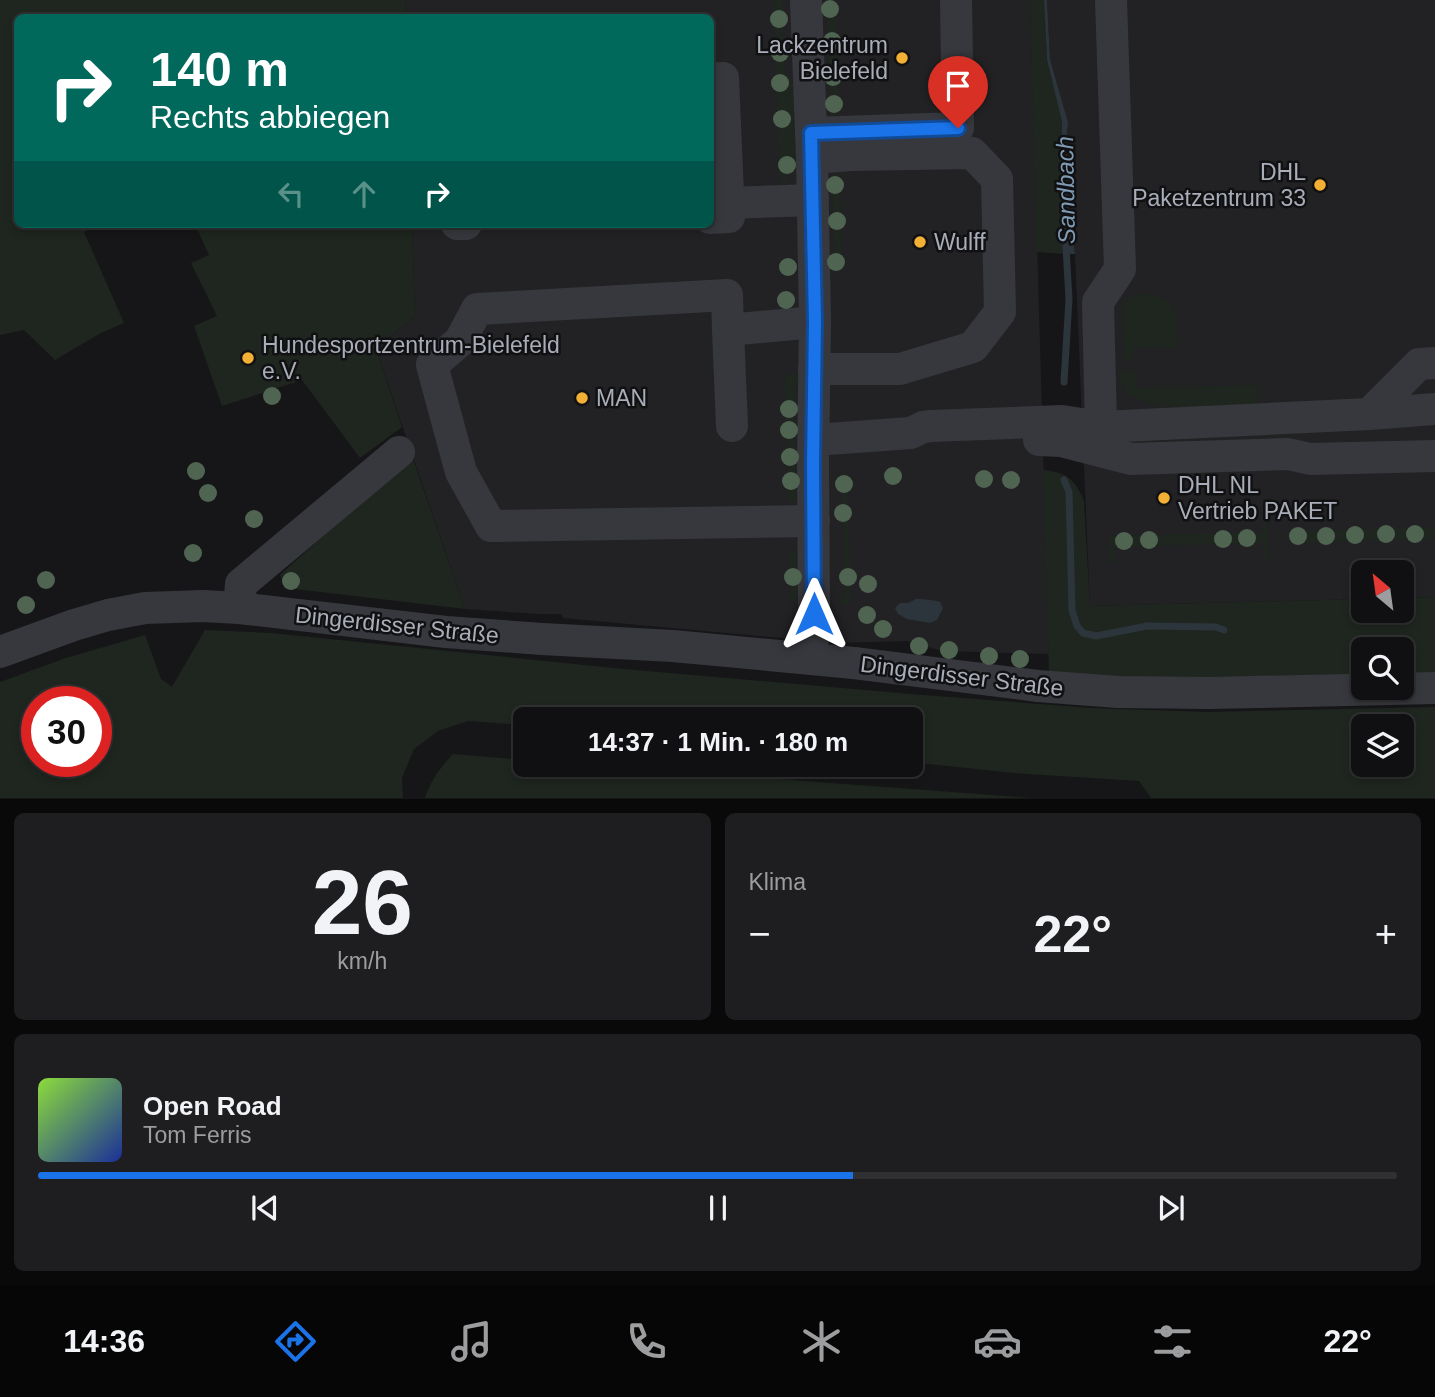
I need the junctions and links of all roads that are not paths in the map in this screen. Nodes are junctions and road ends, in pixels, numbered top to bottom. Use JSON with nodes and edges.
{"nodes":[{"id":1,"x":806,"y":0,"type":"edge"},
{"id":2,"x":956,"y":0,"type":"edge"},
{"id":3,"x":1111,"y":0,"type":"edge"},
{"id":4,"x":714,"y":79,"type":"edge"},
{"id":5,"x":718,"y":124,"type":"edge"},
{"id":6,"x":811,"y":146,"type":"junction"},
{"id":7,"x":719,"y":172,"type":"edge"},
{"id":8,"x":813,"y":200,"type":"junction"},
{"id":9,"x":719,"y":211,"type":"edge"},
{"id":10,"x":815,"y":322,"type":"junction"},
{"id":11,"x":728,"y":330,"type":"junction"},
{"id":12,"x":1435,"y":363,"type":"edge"},
{"id":13,"x":814,"y":369,"type":"junction"},
{"id":14,"x":1435,"y":409,"type":"edge"},
{"id":15,"x":1369,"y":414,"type":"junction"},
{"id":16,"x":732,"y":426,"type":"dead end"},
{"id":17,"x":1101,"y":427,"type":"junction"},
{"id":18,"x":911,"y":433,"type":"junction"},
{"id":19,"x":1435,"y":436,"type":"edge"},
{"id":20,"x":814,"y":440,"type":"junction"},
{"id":21,"x":399,"y":452,"type":"dead end"},
{"id":22,"x":1288,"y":454,"type":"junction"},
{"id":23,"x":1435,"y":456,"type":"edge"},
{"id":24,"x":814,"y":521,"type":"junction"},
{"id":25,"x":239,"y":608,"type":"junction"},
{"id":26,"x":0,"y":652,"type":"edge"},
{"id":27,"x":812,"y":659,"type":"junction"},
{"id":28,"x":1435,"y":688,"type":"edge"}],
"edges":[{"from":1,"to":6,"type":"street"},
{"from":2,"to":6,"type":"street"},
{"from":3,"to":17,"type":"street"},
{"from":4,"to":5,"type":"street"},
{"from":5,"to":7,"type":"street"},
{"from":6,"to":8,"type":"street"},
{"from":6,"to":13,"type":"street"},
{"from":7,"to":9,"type":"street"},
{"from":8,"to":9,"type":"street"},
{"from":8,"to":10,"type":"street"},
{"from":10,"to":11,"type":"street"},
{"from":10,"to":13,"type":"street"},
{"from":11,"to":16,"type":"street"},
{"from":11,"to":24,"type":"street"},
{"from":12,"to":15,"type":"street"},
{"from":13,"to":20,"type":"street"},
{"from":14,"to":15,"type":"street"},
{"from":15,"to":17,"type":"street"},
{"from":17,"to":18,"type":"street"},
{"from":18,"to":20,"type":"street"},
{"from":18,"to":22,"type":"street"},
{"from":19,"to":22,"type":"street"},
{"from":20,"to":24,"type":"street"},
{"from":21,"to":25,"type":"street"},
{"from":22,"to":23,"type":"street"},
{"from":24,"to":27,"type":"street"},
{"from":25,"to":26,"type":"street","name":"Dingerdisser Straße"},
{"from":25,"to":27,"type":"street","name":"Dingerdisser Straße"},
{"from":27,"to":28,"type":"street","name":"Dingerdisser Straße"}]}
